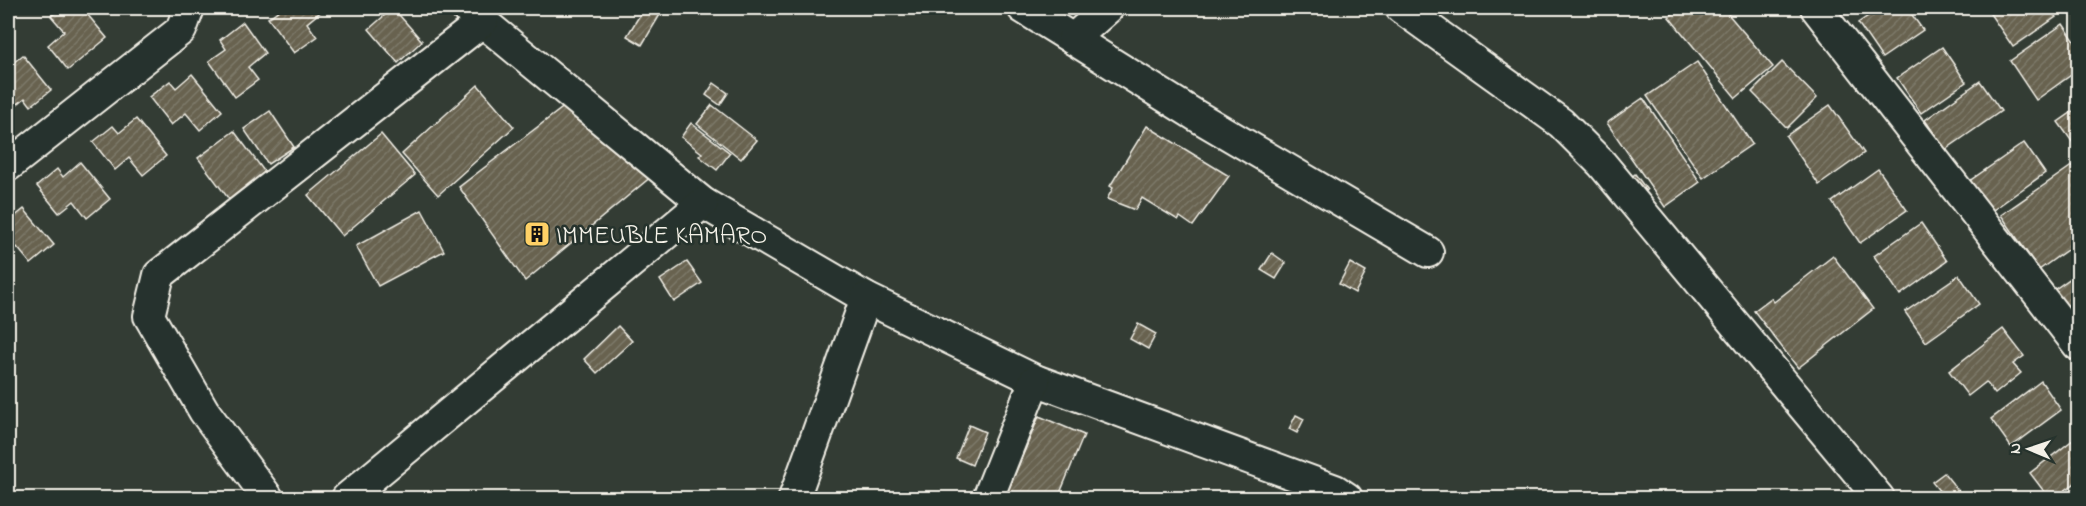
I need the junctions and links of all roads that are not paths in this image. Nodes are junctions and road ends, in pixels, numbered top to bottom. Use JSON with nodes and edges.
{"nodes":[{"id":1,"x":189,"y":8,"type":"edge"},
{"id":2,"x":1023,"y":8,"type":"edge"},
{"id":3,"x":1108,"y":8,"type":"edge"},
{"id":4,"x":1401,"y":8,"type":"edge"},
{"id":5,"x":1816,"y":8,"type":"edge"},
{"id":6,"x":475,"y":14,"type":"edge"},
{"id":7,"x":1073,"y":39,"type":"junction"},
{"id":8,"x":8,"y":166,"type":"edge"},
{"id":9,"x":704,"y":203,"type":"junction"},
{"id":10,"x":1428,"y":252,"type":"dead end"},
{"id":11,"x":866,"y":298,"type":"junction"},
{"id":12,"x":2079,"y":345,"type":"edge"},
{"id":13,"x":1035,"y":380,"type":"junction"},
{"id":14,"x":268,"y":498,"type":"edge"},
{"id":15,"x":346,"y":498,"type":"edge"},
{"id":16,"x":794,"y":498,"type":"edge"},
{"id":17,"x":988,"y":498,"type":"edge"},
{"id":18,"x":1347,"y":498,"type":"edge"},
{"id":19,"x":1880,"y":498,"type":"edge"}],
"edges":[{"from":1,"to":8,"type":"street"},
{"from":2,"to":7,"type":"street"},
{"from":3,"to":7,"type":"street"},
{"from":4,"to":19,"type":"street"},
{"from":5,"to":12,"type":"street"},
{"from":6,"to":9,"type":"street"},
{"from":6,"to":14,"type":"street"},
{"from":7,"to":10,"type":"street"},
{"from":9,"to":11,"type":"street"},
{"from":9,"to":15,"type":"street"},
{"from":11,"to":13,"type":"street"},
{"from":11,"to":16,"type":"street"},
{"from":13,"to":17,"type":"street"},
{"from":13,"to":18,"type":"street"}]}
